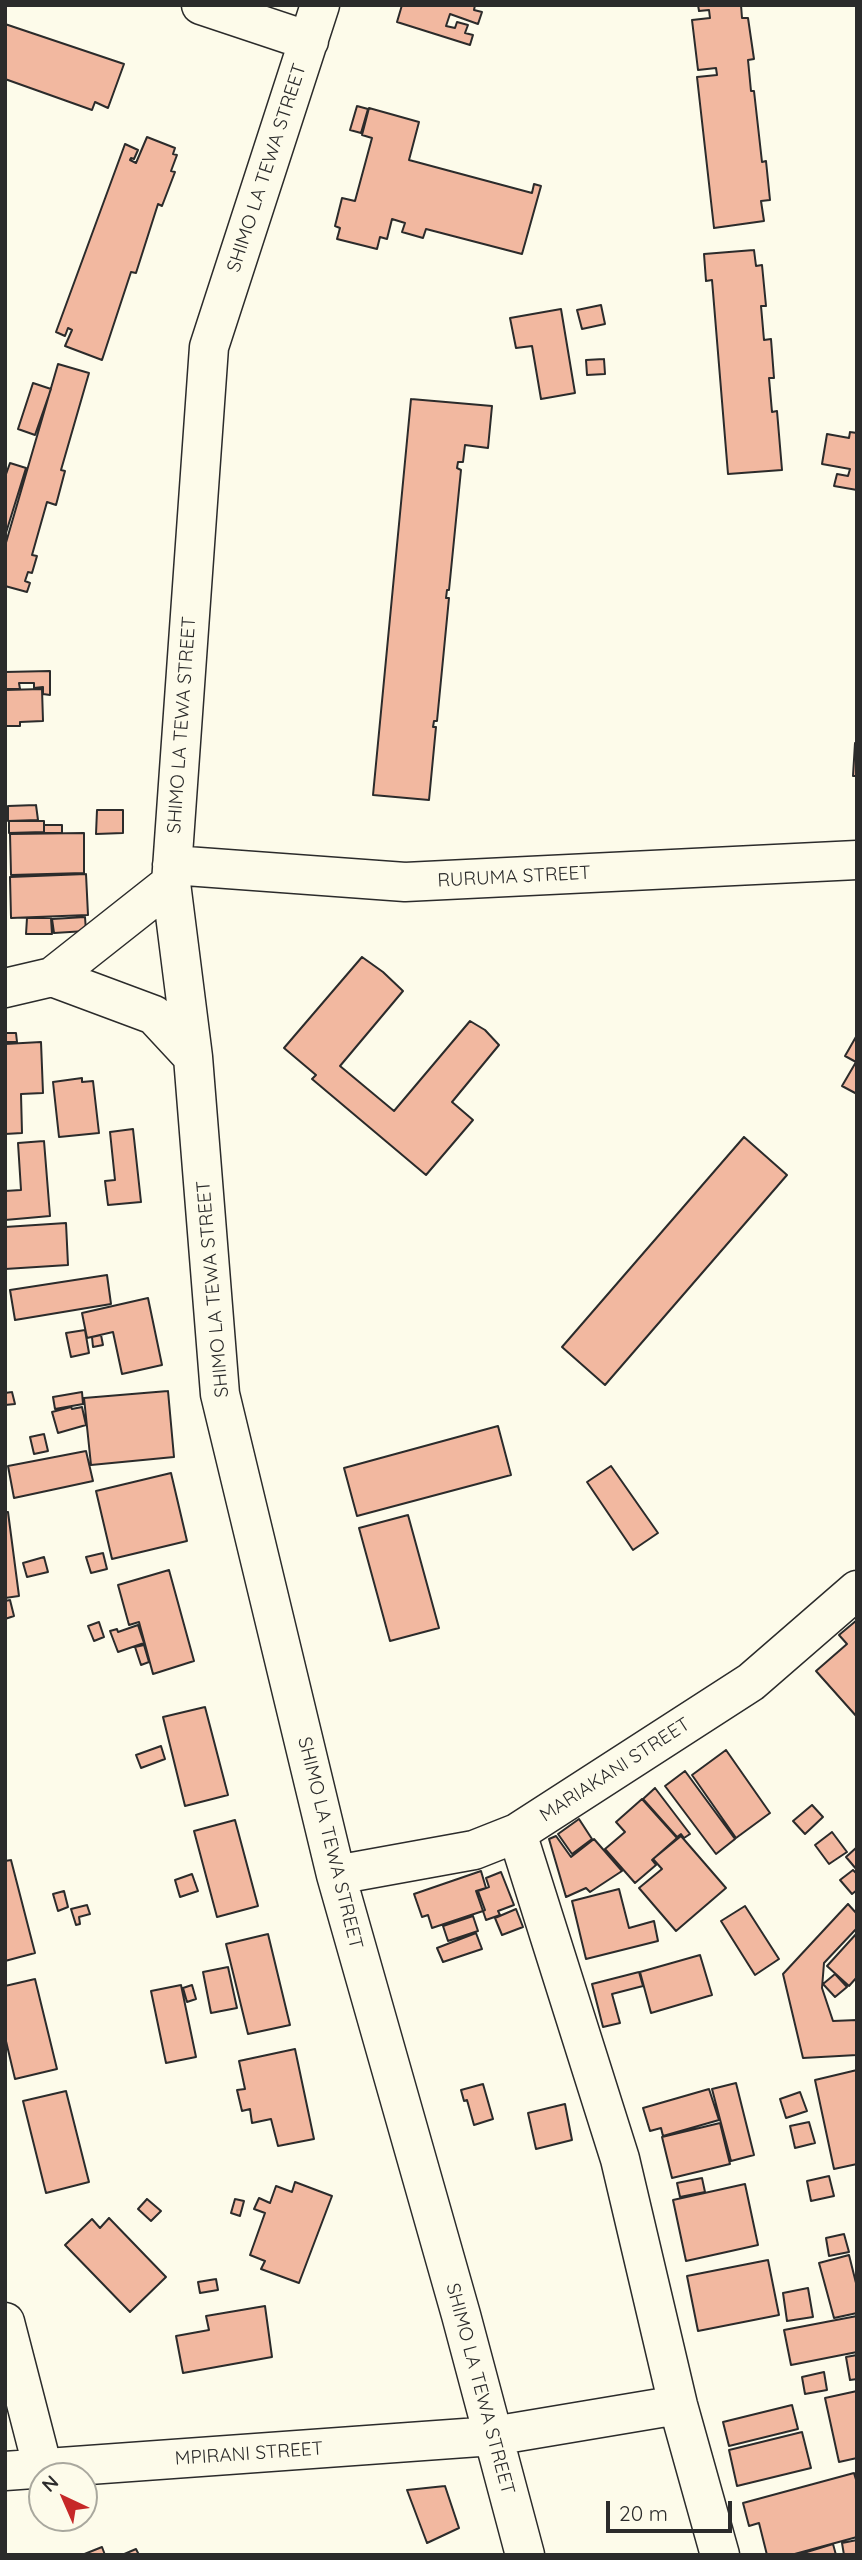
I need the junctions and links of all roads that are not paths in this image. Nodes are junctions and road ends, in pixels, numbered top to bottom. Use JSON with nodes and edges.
{"nodes":[{"id":1,"x":201,"y":5,"type":"edge"},
{"id":2,"x":320,"y":5,"type":"edge"},
{"id":3,"x":309,"y":41,"type":"junction"},
{"id":4,"x":857,"y":860,"type":"edge"},
{"id":5,"x":171,"y":874,"type":"junction"},
{"id":6,"x":52,"y":977,"type":"junction"},
{"id":7,"x":5,"y":988,"type":"edge"},
{"id":8,"x":193,"y":1057,"type":"junction"},
{"id":9,"x":857,"y":1590,"type":"edge"},
{"id":10,"x":517,"y":1833,"type":"junction"},
{"id":11,"x":336,"y":1875,"type":"junction"},
{"id":12,"x":5,"y":2322,"type":"edge"},
{"id":13,"x":678,"y":2405,"type":"junction"},
{"id":14,"x":493,"y":2436,"type":"junction"},
{"id":15,"x":41,"y":2462,"type":"edge"},
{"id":16,"x":98,"y":2465,"type":"edge"},
{"id":17,"x":28,"y":2470,"type":"edge"},
{"id":18,"x":5,"y":2471,"type":"edge"},
{"id":19,"x":525,"y":2555,"type":"edge"},
{"id":20,"x":720,"y":2555,"type":"edge"}],
"edges":[{"from":1,"to":3,"type":"street"},
{"from":2,"to":3,"type":"street","name":"SHIMO LA TEWA STREET"},
{"from":3,"to":5,"type":"street","name":"SHIMO LA TEWA STREET"},
{"from":4,"to":5,"type":"street","name":"RURUMA STREET"},
{"from":5,"to":6,"type":"street"},
{"from":5,"to":8,"type":"street","name":"SHIMO LA TEWA STREET"},
{"from":6,"to":7,"type":"street"},
{"from":6,"to":8,"type":"street"},
{"from":8,"to":11,"type":"street","name":"SHIMO LA TEWA STREET"},
{"from":9,"to":10,"type":"street","name":"MARIAKANI STREET"},
{"from":10,"to":11,"type":"street","name":"MARIAKANI STREET"},
{"from":10,"to":13,"type":"street"},
{"from":11,"to":14,"type":"street","name":"SHIMO LA TEWA STREET"},
{"from":12,"to":15,"type":"street"},
{"from":13,"to":14,"type":"street","name":"MPIRANI STREET"},
{"from":13,"to":20,"type":"street"},
{"from":14,"to":16,"type":"street","name":"MPIRANI STREET"},
{"from":14,"to":19,"type":"street","name":"SHIMO LA TEWA STREET"},
{"from":17,"to":18,"type":"street","name":"MPIRANI STREET"}]}
